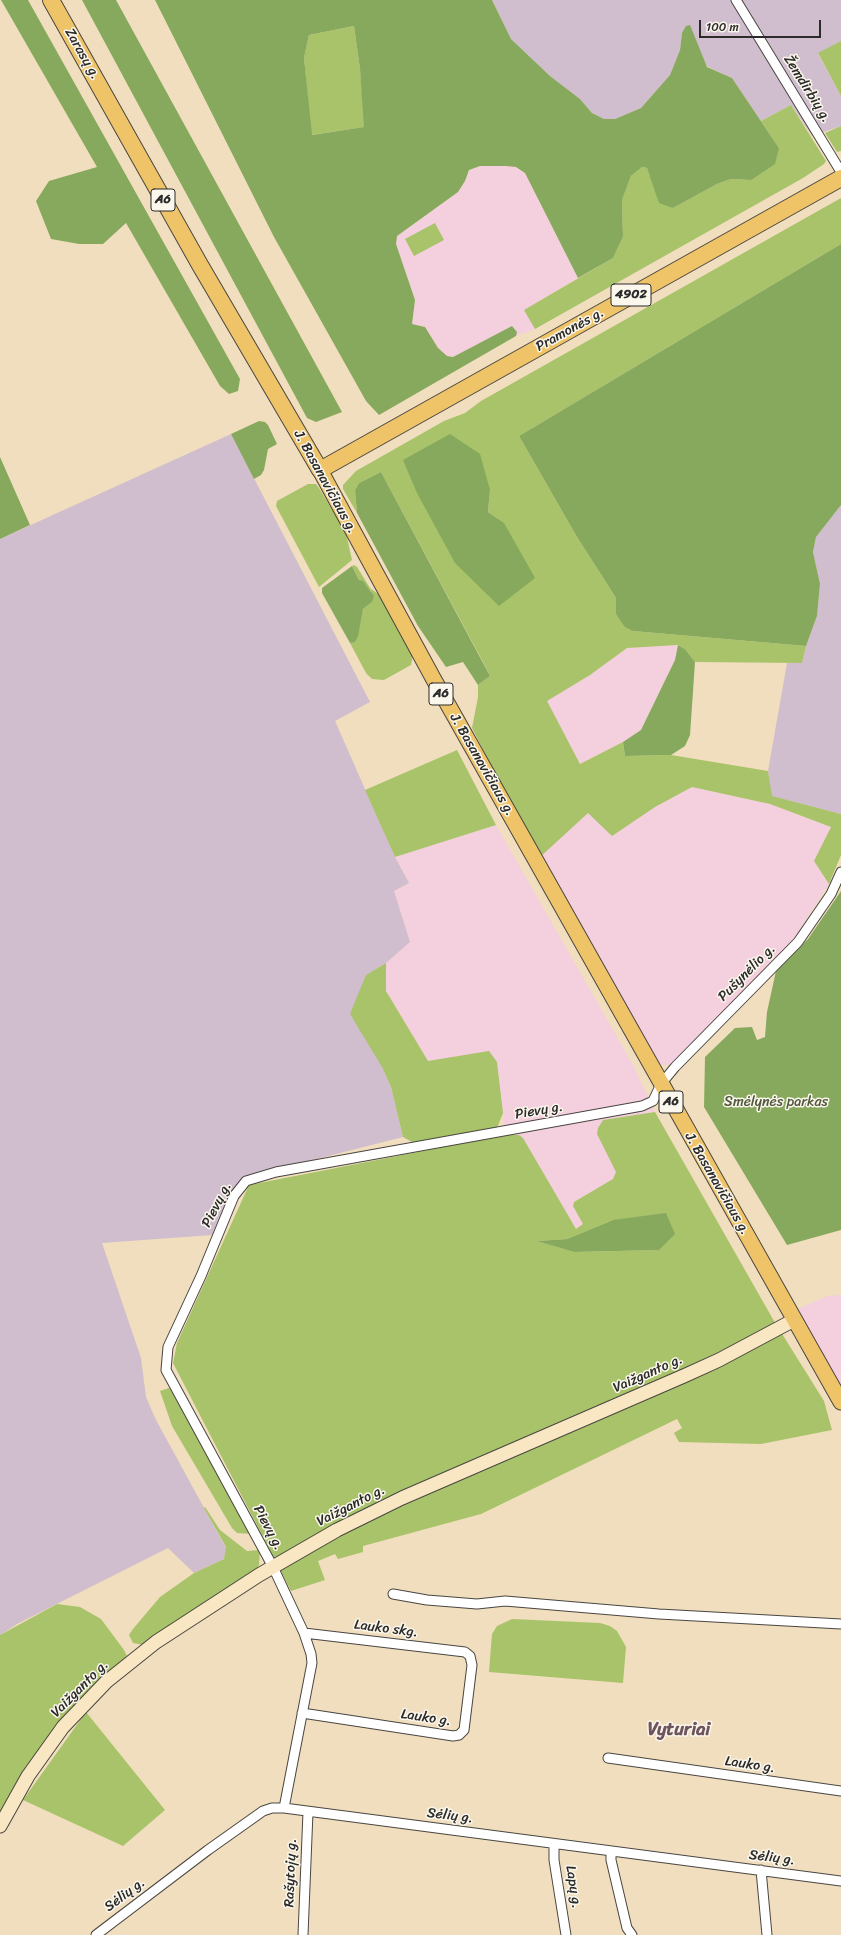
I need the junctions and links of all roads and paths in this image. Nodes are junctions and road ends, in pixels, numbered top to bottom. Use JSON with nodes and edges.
{"nodes":[{"id":1,"x":51,"y":0,"type":"edge"},
{"id":2,"x":736,"y":0,"type":"edge"},
{"id":3,"x":112,"y":107,"type":"joint"},
{"id":4,"x":841,"y":172,"type":"edge"},
{"id":5,"x":841,"y":178,"type":"edge"},
{"id":6,"x":320,"y":470,"type":"junction"},
{"id":7,"x":841,"y":872,"type":"edge"},
{"id":8,"x":661,"y":1084,"type":"junction"},
{"id":9,"x":794,"y":1320,"type":"junction"},
{"id":10,"x":841,"y":1402,"type":"edge"},
{"id":11,"x":273,"y":1567,"type":"junction"},
{"id":12,"x":393,"y":1594,"type":"dead end"},
{"id":13,"x":841,"y":1624,"type":"edge"},
{"id":14,"x":304,"y":1633,"type":"junction"},
{"id":15,"x":465,"y":1652,"type":"joint"},
{"id":16,"x":302,"y":1713,"type":"junction"},
{"id":17,"x":608,"y":1758,"type":"dead end"},
{"id":18,"x":841,"y":1791,"type":"edge"},
{"id":19,"x":284,"y":1808,"type":"junction"},
{"id":20,"x":308,"y":1812,"type":"junction"},
{"id":21,"x":0,"y":1826,"type":"edge"},
{"id":22,"x":554,"y":1844,"type":"junction"},
{"id":23,"x":611,"y":1851,"type":"junction"},
{"id":24,"x":761,"y":1870,"type":"junction"},
{"id":25,"x":841,"y":1881,"type":"edge"},
{"id":26,"x":96,"y":1935,"type":"edge"},
{"id":27,"x":303,"y":1935,"type":"edge"},
{"id":28,"x":566,"y":1935,"type":"edge"},
{"id":29,"x":632,"y":1935,"type":"edge"},
{"id":30,"x":767,"y":1935,"type":"edge"}],
"edges":[{"from":1,"to":3,"type":"highway","name":"Zarasų g.","number":"A6"},
{"from":2,"to":4,"type":"street","name":"Žemdirbių g."},
{"from":3,"to":6,"type":"highway","name":"J. Basanavičiaus g.","number":"A6"},
{"from":5,"to":6,"type":"highway","name":"Pramonės g.","number":"4902"},
{"from":6,"to":8,"type":"main road","name":"J. Basanavičiaus g.","number":"A6"},
{"from":7,"to":8,"type":"street","name":"Pušynėlio g."},
{"from":8,"to":9,"type":"main road","name":"J. Basanavičiaus g.","number":"A6"},
{"from":8,"to":11,"type":"street","name":"Pievų g."},
{"from":9,"to":10,"type":"main road","name":"J. Basanavičiaus g.","number":"A6"},
{"from":9,"to":11,"type":"main road","name":"Vaižganto g."},
{"from":11,"to":14,"type":"street","name":"Pievų g."},
{"from":11,"to":21,"type":"main road","name":"Vaižganto g."},
{"from":12,"to":13,"type":"street"},
{"from":14,"to":15,"type":"street","name":"Lauko skg."},
{"from":14,"to":16,"type":"street","name":"Pievų g."},
{"from":15,"to":16,"type":"street","name":"Lauko g."},
{"from":16,"to":19,"type":"street","name":"Pievų g."},
{"from":17,"to":18,"type":"street","name":"Lauko g."},
{"from":19,"to":20,"type":"street","name":"Sėlių g."},
{"from":19,"to":26,"type":"street","name":"Sėlių g."},
{"from":20,"to":22,"type":"street","name":"Sėlių g."},
{"from":20,"to":27,"type":"street","name":"Rašytojų g."},
{"from":22,"to":23,"type":"street","name":"Sėlių g."},
{"from":22,"to":28,"type":"street","name":"Lapų g."},
{"from":23,"to":24,"type":"street","name":"Sėlių g."},
{"from":23,"to":29,"type":"street"},
{"from":24,"to":25,"type":"street","name":"Sėlių g."},
{"from":24,"to":30,"type":"street"}]}
